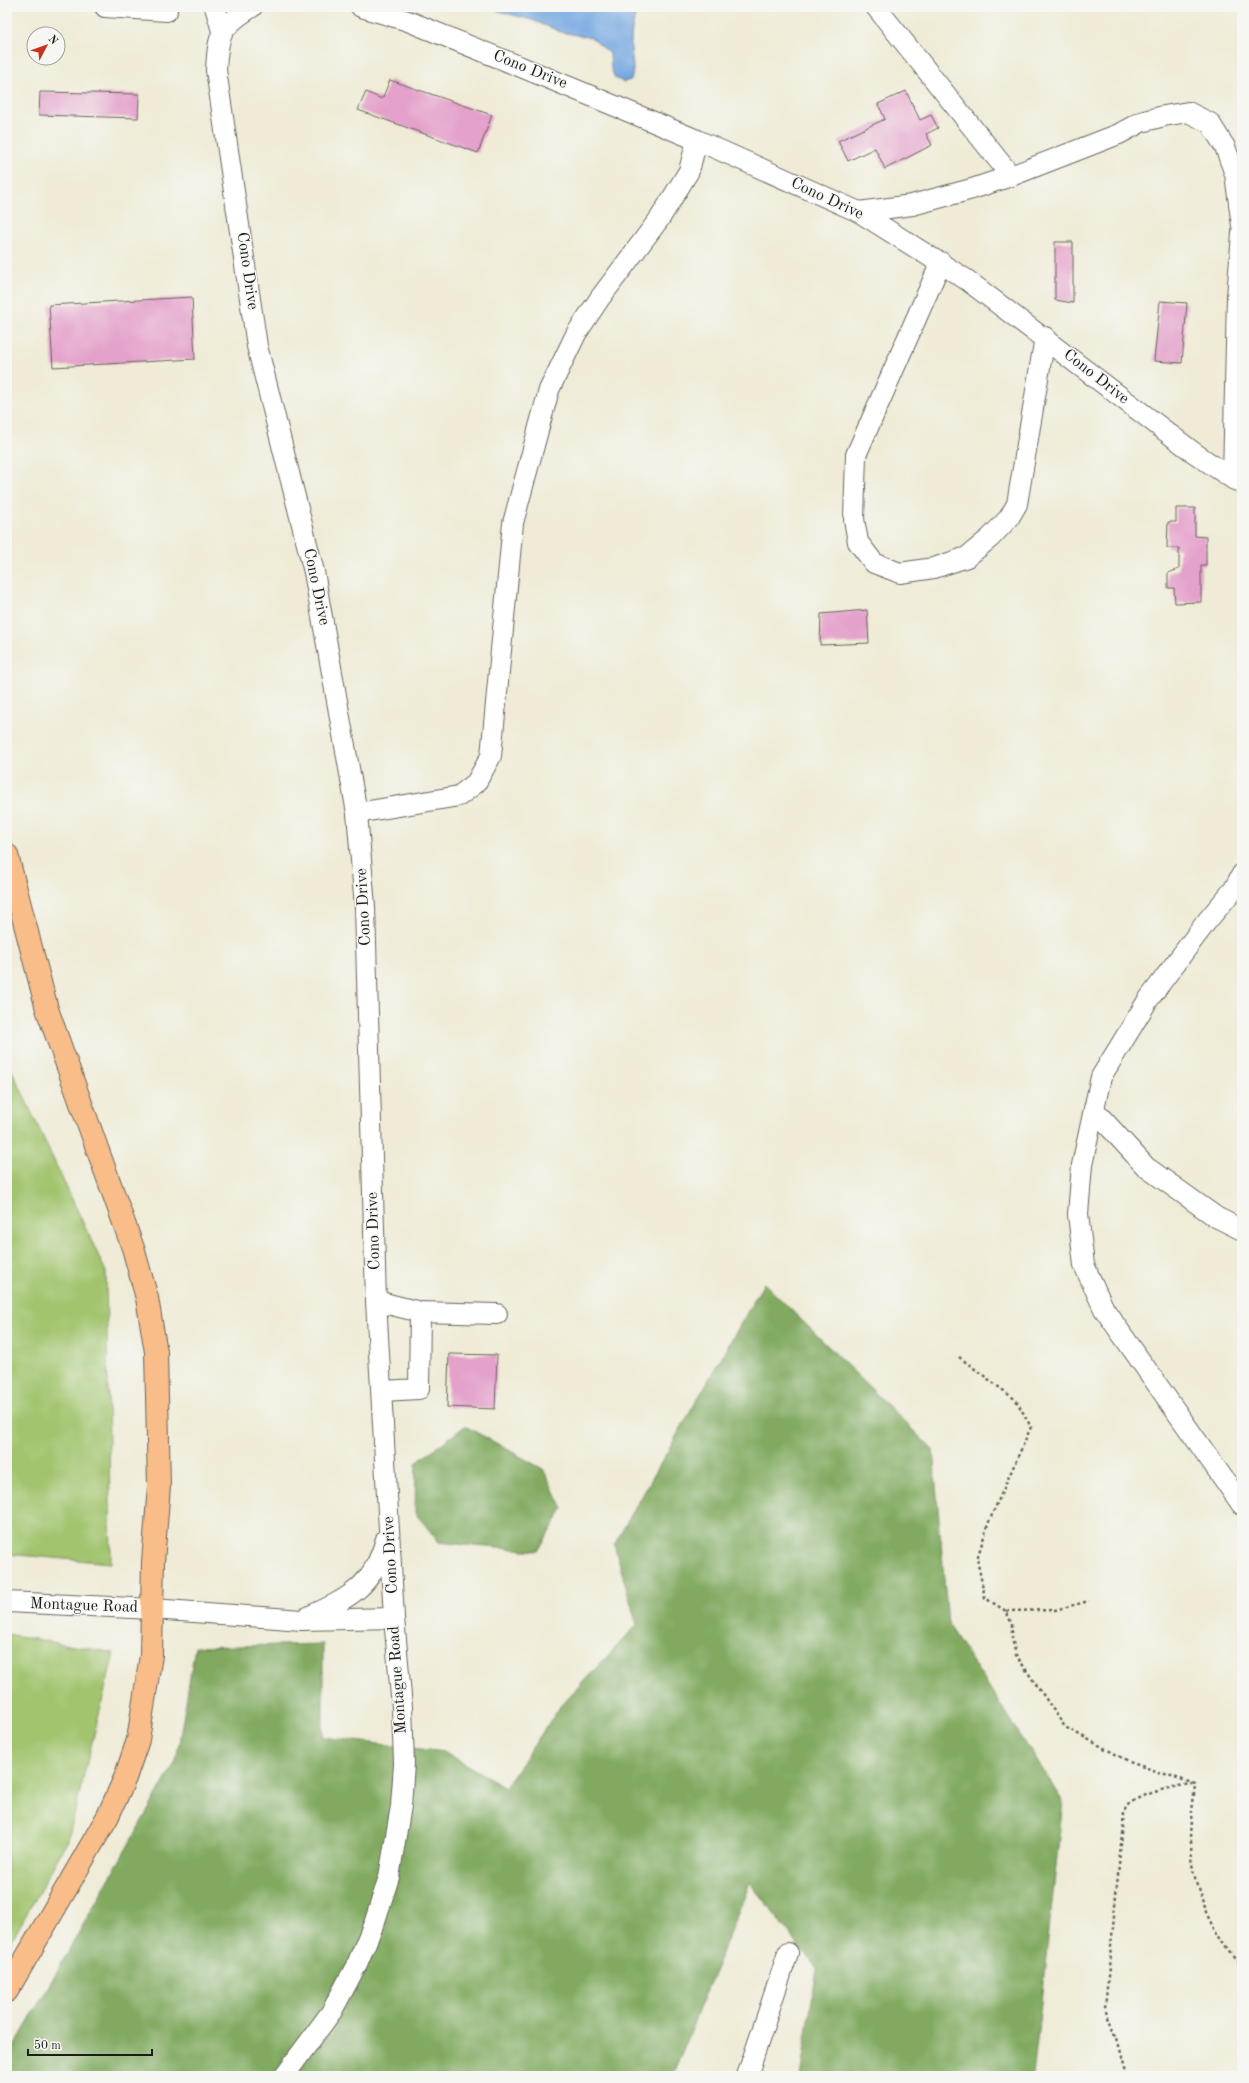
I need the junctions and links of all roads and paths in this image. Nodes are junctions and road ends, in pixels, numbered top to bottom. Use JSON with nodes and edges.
{"nodes":[{"id":1,"x":105,"y":7,"type":"edge"},
{"id":2,"x":215,"y":7,"type":"edge"},
{"id":3,"x":252,"y":7,"type":"edge"},
{"id":4,"x":361,"y":7,"type":"edge"},
{"id":5,"x":876,"y":7,"type":"edge"},
{"id":6,"x":168,"y":11,"type":"dead end"},
{"id":7,"x":407,"y":14,"type":"edge"},
{"id":8,"x":222,"y":31,"type":"junction"},
{"id":9,"x":698,"y":140,"type":"junction"},
{"id":10,"x":1011,"y":176,"type":"junction"},
{"id":11,"x":859,"y":212,"type":"junction"},
{"id":12,"x":1242,"y":226,"type":"edge"},
{"id":13,"x":1242,"y":233,"type":"edge"},
{"id":14,"x":941,"y":262,"type":"junction"},
{"id":15,"x":1044,"y":337,"type":"junction"},
{"id":16,"x":1237,"y":481,"type":"edge"},
{"id":17,"x":357,"y":813,"type":"junction"},
{"id":18,"x":7,"y":855,"type":"edge"},
{"id":19,"x":1242,"y":874,"type":"edge"},
{"id":20,"x":1094,"y":1110,"type":"junction"},
{"id":21,"x":1242,"y":1230,"type":"edge"},
{"id":22,"x":376,"y":1301,"type":"junction"},
{"id":23,"x":420,"y":1312,"type":"junction"},
{"id":24,"x":496,"y":1314,"type":"dead end"},
{"id":25,"x":959,"y":1358,"type":"dead end"},
{"id":26,"x":382,"y":1391,"type":"junction"},
{"id":27,"x":1242,"y":1505,"type":"edge"},
{"id":28,"x":390,"y":1527,"type":"junction"},
{"id":29,"x":1089,"y":1601,"type":"dead end"},
{"id":30,"x":7,"y":1602,"type":"edge"},
{"id":31,"x":153,"y":1609,"type":"junction"},
{"id":32,"x":1006,"y":1611,"type":"junction"},
{"id":33,"x":394,"y":1618,"type":"junction"},
{"id":34,"x":302,"y":1620,"type":"junction"},
{"id":35,"x":1195,"y":1784,"type":"junction"},
{"id":36,"x":788,"y":1953,"type":"dead end"},
{"id":37,"x":1242,"y":1966,"type":"edge"},
{"id":38,"x":7,"y":1991,"type":"edge"},
{"id":39,"x":284,"y":2076,"type":"edge"},
{"id":40,"x":747,"y":2076,"type":"edge"},
{"id":41,"x":1126,"y":2076,"type":"edge"}],
"edges":[{"from":1,"to":6,"type":"street"},
{"from":2,"to":8,"type":"street"},
{"from":3,"to":8,"type":"street"},
{"from":4,"to":7,"type":"street","name":"Cono Drive"},
{"from":5,"to":10,"type":"street"},
{"from":7,"to":9,"type":"street","name":"Cono Drive"},
{"from":8,"to":17,"type":"street","name":"Cono Drive"},
{"from":9,"to":11,"type":"street","name":"Cono Drive"},
{"from":9,"to":17,"type":"street"},
{"from":10,"to":11,"type":"street"},
{"from":10,"to":12,"type":"street"},
{"from":11,"to":14,"type":"street","name":"Cono Drive"},
{"from":13,"to":16,"type":"street"},
{"from":14,"to":15,"type":"street","name":"Cono Drive"},
{"from":14,"to":15,"type":"street"},
{"from":15,"to":16,"type":"street","name":"Cono Drive"},
{"from":17,"to":22,"type":"street","name":"Cono Drive"},
{"from":18,"to":31,"type":"highway"},
{"from":19,"to":20,"type":"street"},
{"from":20,"to":21,"type":"street"},
{"from":20,"to":27,"type":"street"},
{"from":22,"to":23,"type":"street"},
{"from":22,"to":26,"type":"street","name":"Cono Drive"},
{"from":23,"to":24,"type":"street"},
{"from":23,"to":26,"type":"street"},
{"from":25,"to":32,"type":"path"},
{"from":26,"to":28,"type":"street","name":"Cono Drive"},
{"from":28,"to":33,"type":"street","name":"Cono Drive"},
{"from":28,"to":34,"type":"street"},
{"from":29,"to":32,"type":"path"},
{"from":30,"to":31,"type":"street","name":"Montague Road"},
{"from":31,"to":34,"type":"street","name":"Montague Road"},
{"from":31,"to":38,"type":"highway"},
{"from":32,"to":35,"type":"path"},
{"from":33,"to":34,"type":"street","name":"Montague Road"},
{"from":33,"to":39,"type":"street","name":"Montague Road"},
{"from":35,"to":37,"type":"path"},
{"from":35,"to":41,"type":"path"},
{"from":36,"to":40,"type":"street"}]}
